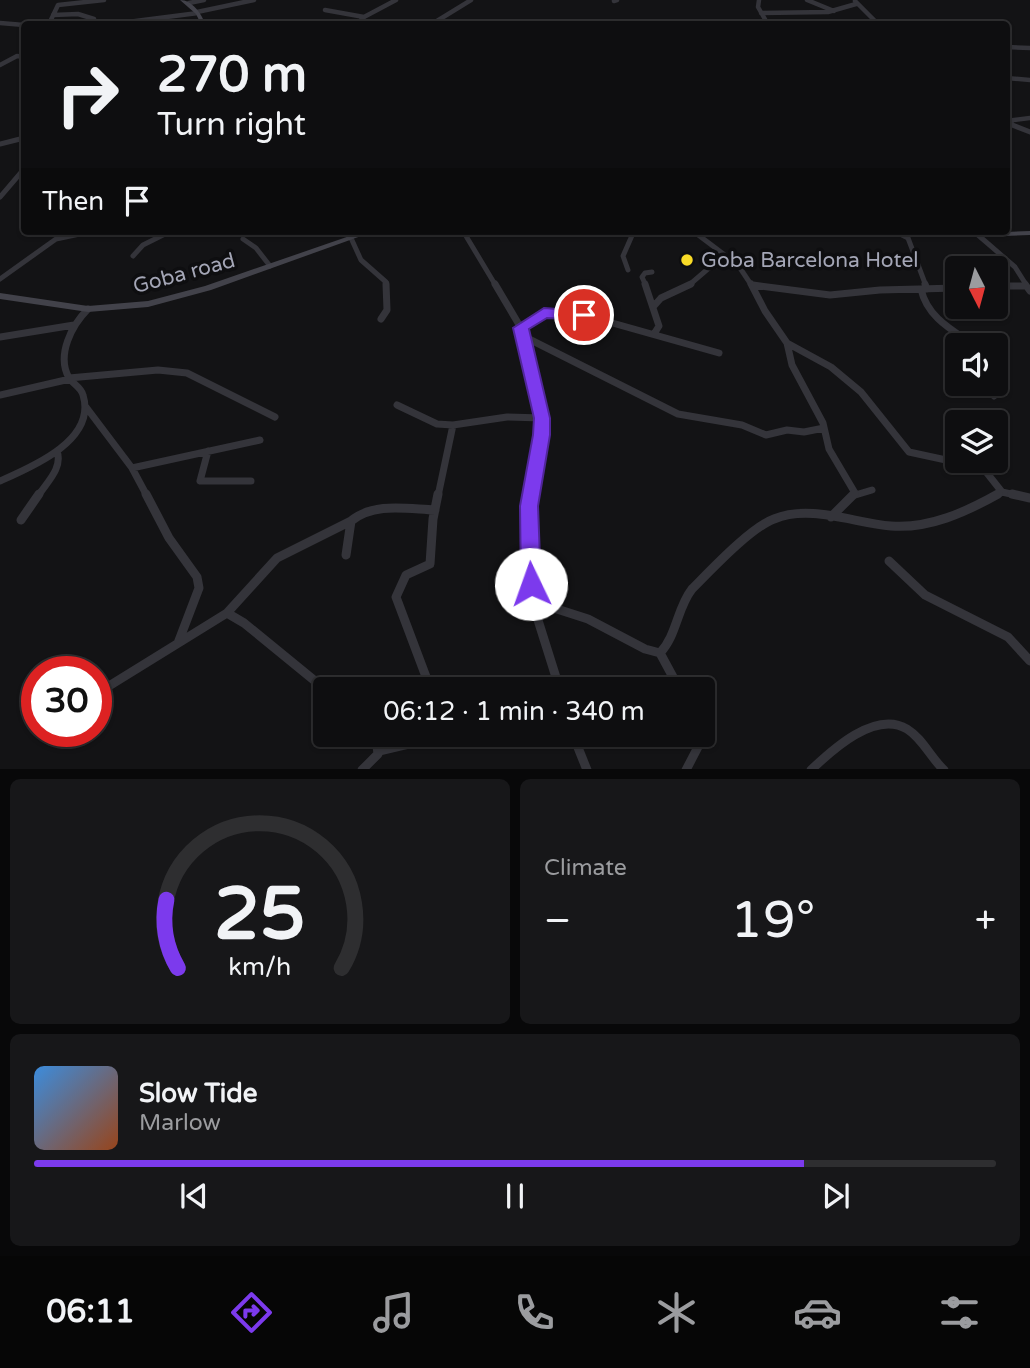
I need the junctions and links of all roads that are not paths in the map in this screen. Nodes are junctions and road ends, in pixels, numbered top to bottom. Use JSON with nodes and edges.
{"nodes":[{"id":1,"x":104,"y":0,"type":"edge"},
{"id":2,"x":182,"y":0,"type":"edge"},
{"id":3,"x":204,"y":0,"type":"edge"},
{"id":4,"x":254,"y":0,"type":"edge"},
{"id":5,"x":394,"y":0,"type":"edge"},
{"id":6,"x":471,"y":0,"type":"edge"},
{"id":7,"x":759,"y":0,"type":"edge"},
{"id":8,"x":807,"y":0,"type":"edge"},
{"id":9,"x":855,"y":2,"type":"edge"},
{"id":10,"x":189,"y":4,"type":"junction"},
{"id":11,"x":325,"y":10,"type":"dead end"},
{"id":12,"x":835,"y":11,"type":"junction"},
{"id":13,"x":197,"y":12,"type":"junction"},
{"id":14,"x":761,"y":13,"type":"junction"},
{"id":15,"x":53,"y":15,"type":"junction"},
{"id":16,"x":364,"y":17,"type":"junction"},
{"id":17,"x":94,"y":19,"type":"dead end"},
{"id":18,"x":51,"y":21,"type":"edge"},
{"id":19,"x":135,"y":21,"type":"edge"},
{"id":20,"x":202,"y":21,"type":"edge"},
{"id":21,"x":360,"y":21,"type":"edge"},
{"id":22,"x":438,"y":21,"type":"edge"},
{"id":23,"x":765,"y":21,"type":"edge"},
{"id":24,"x":875,"y":21,"type":"edge"},
{"id":25,"x":0,"y":23,"type":"edge"},
{"id":26,"x":21,"y":25,"type":"edge"},
{"id":27,"x":1010,"y":47,"type":"edge"},
{"id":28,"x":1030,"y":48,"type":"edge"},
{"id":29,"x":21,"y":52,"type":"edge"},
{"id":30,"x":17,"y":57,"type":"junction"},
{"id":31,"x":21,"y":57,"type":"edge"},
{"id":32,"x":0,"y":65,"type":"edge"},
{"id":33,"x":1010,"y":78,"type":"edge"},
{"id":34,"x":1030,"y":80,"type":"edge"},
{"id":35,"x":1030,"y":118,"type":"edge"},
{"id":36,"x":1010,"y":121,"type":"edge"},
{"id":37,"x":1010,"y":124,"type":"edge"},
{"id":38,"x":1030,"y":132,"type":"edge"},
{"id":39,"x":21,"y":139,"type":"edge"},
{"id":40,"x":0,"y":144,"type":"edge"},
{"id":41,"x":21,"y":173,"type":"edge"},
{"id":42,"x":0,"y":184,"type":"edge"},
{"id":43,"x":13,"y":184,"type":"junction"},
{"id":44,"x":0,"y":197,"type":"edge"},
{"id":45,"x":1010,"y":233,"type":"edge"},
{"id":46,"x":1030,"y":233,"type":"edge"},
{"id":47,"x":75,"y":235,"type":"edge"},
{"id":48,"x":163,"y":235,"type":"edge"},
{"id":49,"x":360,"y":235,"type":"edge"},
{"id":50,"x":465,"y":235,"type":"edge"},
{"id":51,"x":632,"y":235,"type":"edge"},
{"id":52,"x":698,"y":235,"type":"edge"},
{"id":53,"x":902,"y":235,"type":"edge"},
{"id":54,"x":985,"y":235,"type":"edge"},
{"id":55,"x":351,"y":238,"type":"junction"},
{"id":56,"x":243,"y":239,"type":"dead end"},
{"id":57,"x":133,"y":256,"type":"dead end"},
{"id":58,"x":732,"y":261,"type":"junction"},
{"id":59,"x":270,"y":265,"type":"junction"},
{"id":60,"x":628,"y":271,"type":"dead end"},
{"id":61,"x":652,"y":272,"type":"dead end"},
{"id":62,"x":0,"y":279,"type":"edge"},
{"id":63,"x":753,"y":285,"type":"junction"},
{"id":64,"x":1008,"y":287,"type":"edge"},
{"id":65,"x":945,"y":288,"type":"edge"},
{"id":66,"x":1028,"y":288,"type":"edge"},
{"id":67,"x":924,"y":289,"type":"junction"},
{"id":68,"x":0,"y":296,"type":"edge"},
{"id":69,"x":653,"y":307,"type":"junction"},
{"id":70,"x":88,"y":309,"type":"junction"},
{"id":71,"x":381,"y":319,"type":"dead end"},
{"id":72,"x":74,"y":325,"type":"junction"},
{"id":73,"x":522,"y":332,"type":"junction"},
{"id":74,"x":959,"y":333,"type":"edge"},
{"id":75,"x":654,"y":334,"type":"junction"},
{"id":76,"x":0,"y":337,"type":"edge"},
{"id":77,"x":787,"y":343,"type":"junction"},
{"id":78,"x":719,"y":353,"type":"dead end"},
{"id":79,"x":70,"y":378,"type":"junction"},
{"id":80,"x":0,"y":395,"type":"edge"},
{"id":81,"x":397,"y":405,"type":"dead end"},
{"id":82,"x":86,"y":407,"type":"junction"},
{"id":83,"x":275,"y":417,"type":"dead end"},
{"id":84,"x":542,"y":418,"type":"junction"},
{"id":85,"x":453,"y":425,"type":"junction"},
{"id":86,"x":824,"y":428,"type":"junction"},
{"id":87,"x":260,"y":440,"type":"dead end"},
{"id":88,"x":57,"y":451,"type":"junction"},
{"id":89,"x":208,"y":451,"type":"junction"},
{"id":90,"x":132,"y":468,"type":"junction"},
{"id":91,"x":0,"y":481,"type":"edge"},
{"id":92,"x":251,"y":481,"type":"dead end"},
{"id":93,"x":872,"y":489,"type":"dead end"},
{"id":94,"x":1002,"y":492,"type":"junction"},
{"id":95,"x":855,"y":493,"type":"junction"},
{"id":96,"x":1030,"y":498,"type":"edge"},
{"id":97,"x":435,"y":510,"type":"junction"},
{"id":98,"x":831,"y":517,"type":"junction"},
{"id":99,"x":20,"y":520,"type":"dead end"},
{"id":100,"x":351,"y":521,"type":"junction"},
{"id":101,"x":346,"y":555,"type":"dead end"},
{"id":102,"x":889,"y":561,"type":"dead end"},
{"id":103,"x":532,"y":601,"type":"junction"},
{"id":104,"x":227,"y":613,"type":"junction"},
{"id":105,"x":178,"y":643,"type":"junction"},
{"id":106,"x":660,"y":653,"type":"junction"},
{"id":107,"x":1030,"y":661,"type":"edge"},
{"id":108,"x":426,"y":677,"type":"edge"},
{"id":109,"x":556,"y":677,"type":"edge"},
{"id":110,"x":673,"y":677,"type":"edge"},
{"id":111,"x":313,"y":679,"type":"edge"},
{"id":112,"x":112,"y":684,"type":"edge"},
{"id":113,"x":378,"y":747,"type":"edge"},
{"id":114,"x":396,"y":747,"type":"edge"},
{"id":115,"x":578,"y":747,"type":"edge"},
{"id":116,"x":698,"y":747,"type":"edge"},
{"id":117,"x":379,"y":751,"type":"junction"},
{"id":118,"x":362,"y":769,"type":"edge"},
{"id":119,"x":587,"y":769,"type":"edge"},
{"id":120,"x":686,"y":769,"type":"edge"},
{"id":121,"x":811,"y":769,"type":"edge"},
{"id":122,"x":944,"y":769,"type":"edge"}],
"edges":[{"from":1,"to":15,"type":"street"},
{"from":2,"to":10,"type":"street"},
{"from":3,"to":10,"type":"street"},
{"from":4,"to":13,"type":"street"},
{"from":5,"to":16,"type":"street"},
{"from":6,"to":22,"type":"street"},
{"from":7,"to":14,"type":"street"},
{"from":8,"to":12,"type":"street"},
{"from":9,"to":12,"type":"street"},
{"from":9,"to":24,"type":"street"},
{"from":10,"to":13,"type":"street"},
{"from":11,"to":16,"type":"street"},
{"from":12,"to":14,"type":"street"},
{"from":13,"to":19,"type":"street"},
{"from":13,"to":20,"type":"street"},
{"from":14,"to":23,"type":"street"},
{"from":15,"to":17,"type":"street"},
{"from":15,"to":18,"type":"street"},
{"from":16,"to":21,"type":"street"},
{"from":25,"to":26,"type":"street"},
{"from":27,"to":28,"type":"street"},
{"from":29,"to":30,"type":"street"},
{"from":30,"to":31,"type":"street"},
{"from":30,"to":32,"type":"street"},
{"from":33,"to":34,"type":"street"},
{"from":35,"to":36,"type":"street"},
{"from":37,"to":38,"type":"street"},
{"from":39,"to":40,"type":"street"},
{"from":41,"to":43,"type":"street"},
{"from":42,"to":43,"type":"street"},
{"from":43,"to":44,"type":"street"},
{"from":45,"to":46,"type":"street"},
{"from":47,"to":62,"type":"street"},
{"from":48,"to":57,"type":"street"},
{"from":49,"to":55,"type":"street","name":"Goba road"},
{"from":50,"to":73,"type":"street"},
{"from":51,"to":60,"type":"street"},
{"from":52,"to":58,"type":"street"},
{"from":53,"to":67,"type":"street"},
{"from":54,"to":66,"type":"street"},
{"from":55,"to":59,"type":"street","name":"Goba road"},
{"from":55,"to":71,"type":"street"},
{"from":56,"to":59,"type":"street"},
{"from":58,"to":63,"type":"street"},
{"from":58,"to":69,"type":"street"},
{"from":59,"to":70,"type":"street","name":"Goba road"},
{"from":61,"to":69,"type":"street"},
{"from":63,"to":67,"type":"street"},
{"from":63,"to":77,"type":"street"},
{"from":64,"to":66,"type":"street"},
{"from":65,"to":67,"type":"street"},
{"from":67,"to":74,"type":"street"},
{"from":68,"to":70,"type":"street","name":"Goba road"},
{"from":69,"to":75,"type":"street"},
{"from":70,"to":72,"type":"street"},
{"from":72,"to":76,"type":"street"},
{"from":72,"to":79,"type":"street"},
{"from":73,"to":75,"type":"street"},
{"from":73,"to":84,"type":"street"},
{"from":73,"to":86,"type":"street"},
{"from":75,"to":78,"type":"street"},
{"from":77,"to":86,"type":"street"},
{"from":77,"to":94,"type":"street"},
{"from":79,"to":80,"type":"street"},
{"from":79,"to":82,"type":"street"},
{"from":79,"to":83,"type":"street"},
{"from":81,"to":85,"type":"street"},
{"from":82,"to":88,"type":"street"},
{"from":82,"to":90,"type":"street"},
{"from":84,"to":85,"type":"street"},
{"from":84,"to":103,"type":"street"},
{"from":85,"to":97,"type":"street"},
{"from":86,"to":95,"type":"street"},
{"from":87,"to":89,"type":"street"},
{"from":88,"to":91,"type":"street"},
{"from":88,"to":99,"type":"street"},
{"from":89,"to":90,"type":"street"},
{"from":89,"to":92,"type":"street"},
{"from":90,"to":105,"type":"street"},
{"from":93,"to":95,"type":"street"},
{"from":94,"to":96,"type":"street"},
{"from":94,"to":98,"type":"street"},
{"from":95,"to":98,"type":"street"},
{"from":97,"to":100,"type":"street"},
{"from":97,"to":108,"type":"street"},
{"from":98,"to":106,"type":"street"},
{"from":100,"to":101,"type":"street"},
{"from":100,"to":104,"type":"street"},
{"from":102,"to":107,"type":"street"},
{"from":103,"to":106,"type":"street"},
{"from":103,"to":109,"type":"street"},
{"from":104,"to":105,"type":"street"},
{"from":104,"to":111,"type":"street"},
{"from":105,"to":112,"type":"street"},
{"from":106,"to":110,"type":"street"},
{"from":113,"to":117,"type":"street"},
{"from":114,"to":117,"type":"street"},
{"from":115,"to":119,"type":"street"},
{"from":116,"to":120,"type":"street"},
{"from":117,"to":118,"type":"street"},
{"from":121,"to":122,"type":"street"}]}
